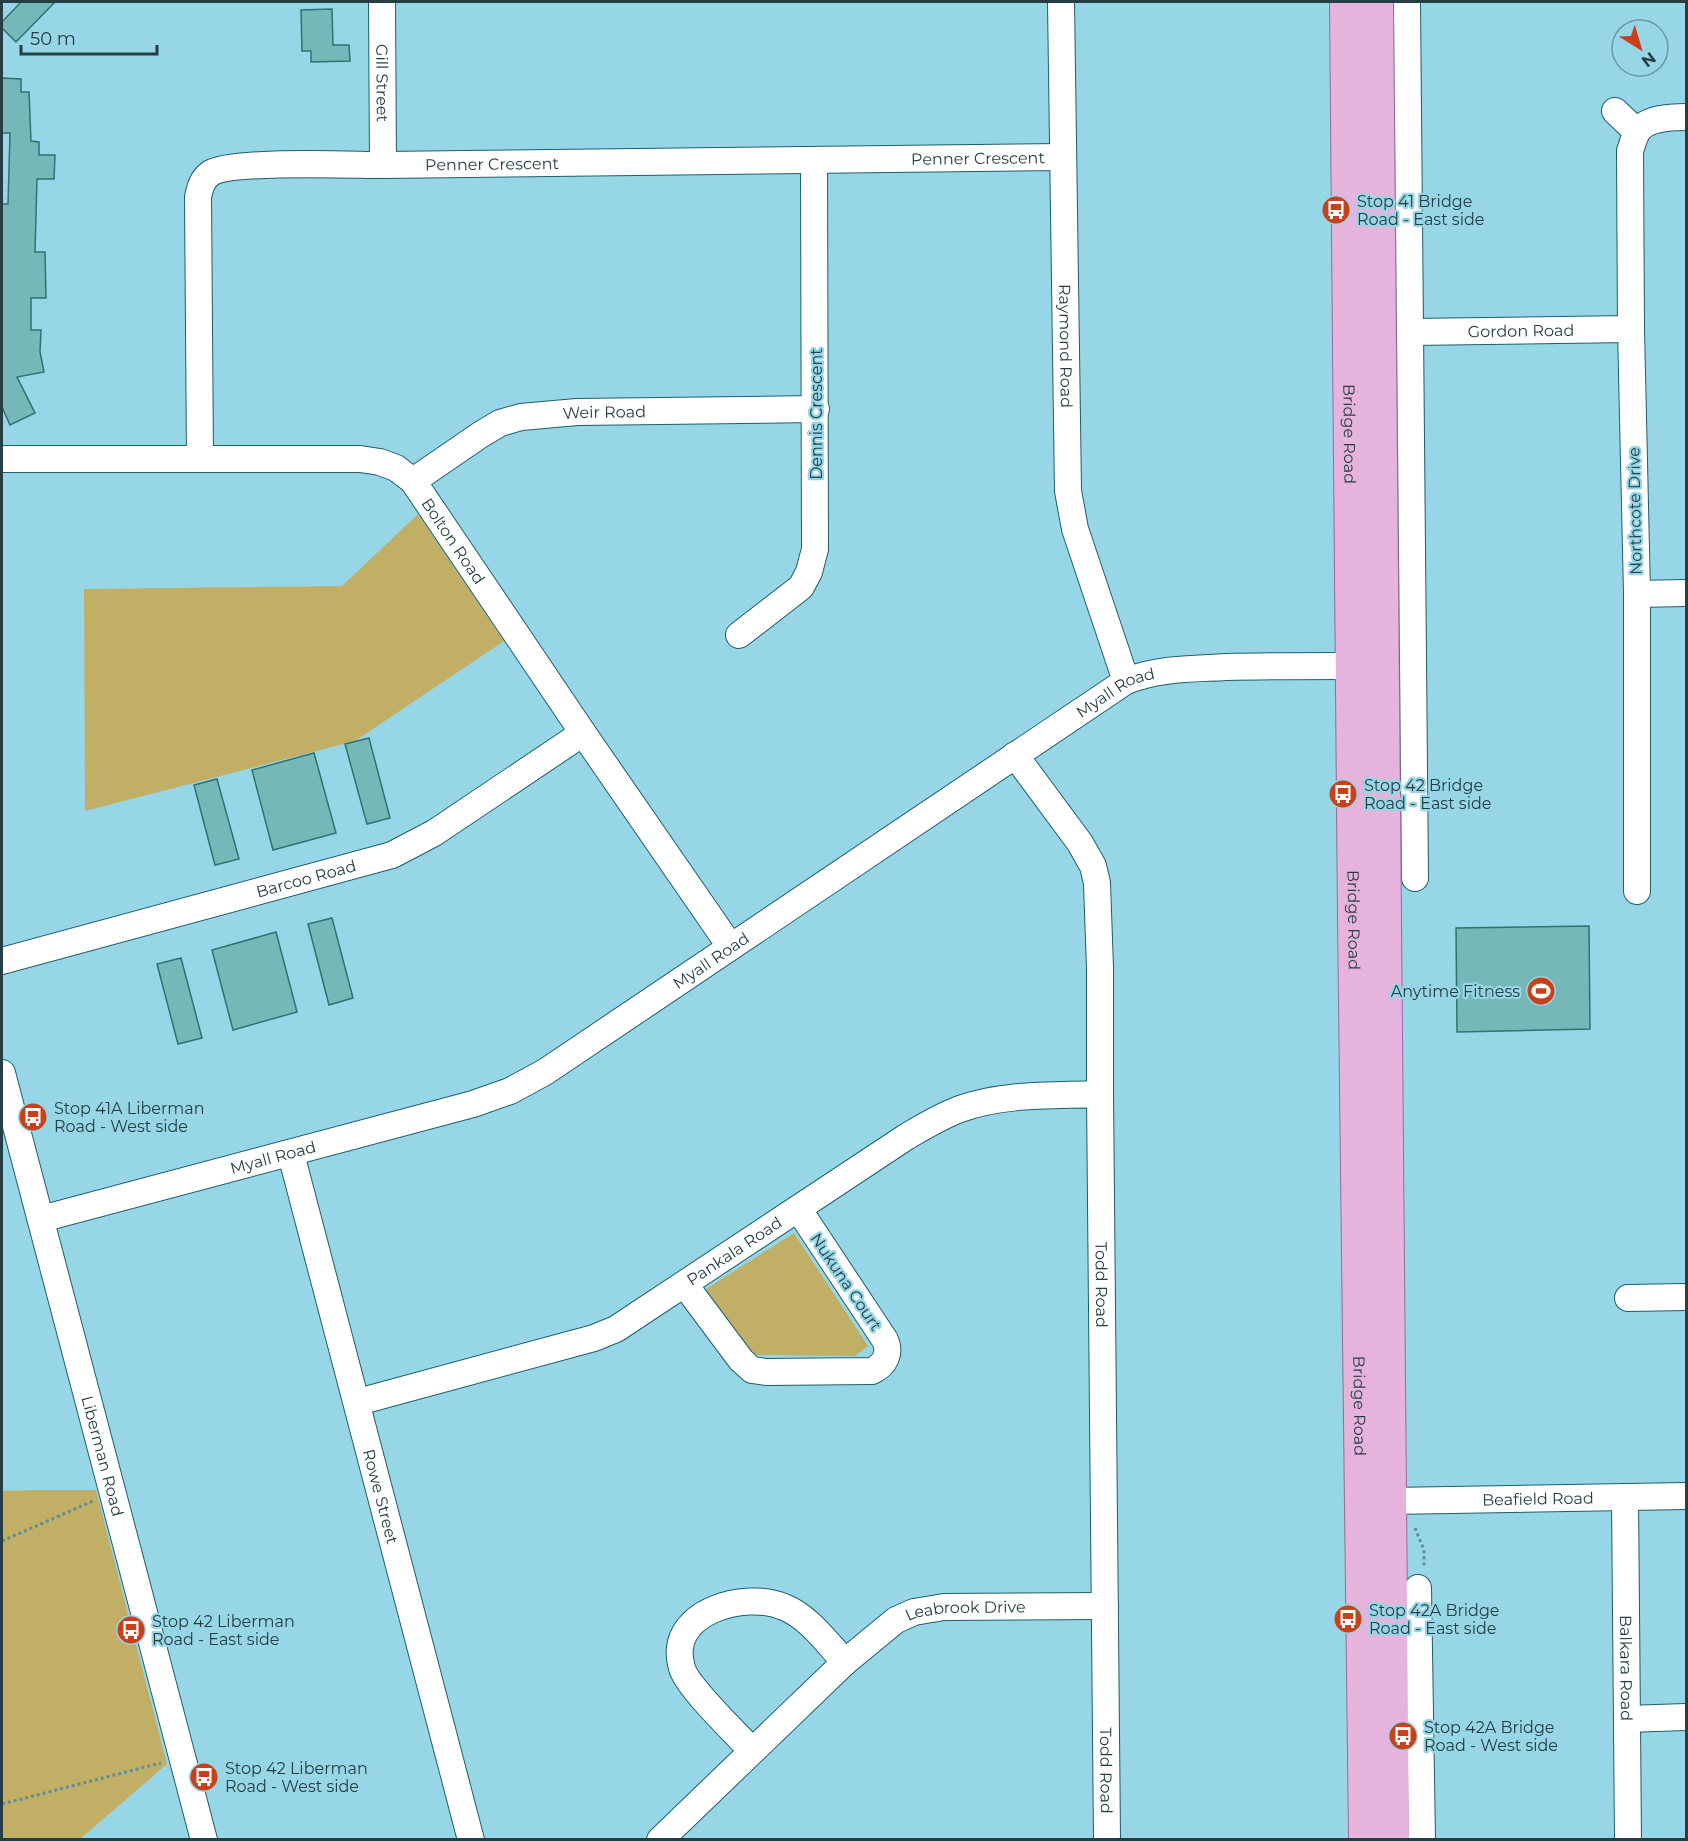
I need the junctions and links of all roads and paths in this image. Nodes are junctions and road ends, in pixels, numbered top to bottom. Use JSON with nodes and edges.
{"nodes":[{"id":1,"x":382,"y":2,"type":"edge"},
{"id":2,"x":1061,"y":2,"type":"edge"},
{"id":3,"x":1346,"y":2,"type":"edge"},
{"id":4,"x":1377,"y":2,"type":"edge"},
{"id":5,"x":1407,"y":2,"type":"edge"},
{"id":6,"x":1615,"y":111,"type":"dead end"},
{"id":7,"x":1686,"y":117,"type":"edge"},
{"id":8,"x":1637,"y":132,"type":"junction"},
{"id":9,"x":1063,"y":157,"type":"junction"},
{"id":10,"x":814,"y":160,"type":"junction"},
{"id":11,"x":383,"y":165,"type":"junction"},
{"id":12,"x":1631,"y":329,"type":"junction"},
{"id":13,"x":1410,"y":332,"type":"junction"},
{"id":14,"x":816,"y":409,"type":"junction"},
{"id":15,"x":2,"y":459,"type":"edge"},
{"id":16,"x":200,"y":459,"type":"junction"},
{"id":17,"x":413,"y":481,"type":"junction"},
{"id":18,"x":1686,"y":593,"type":"edge"},
{"id":19,"x":1636,"y":594,"type":"junction"},
{"id":20,"x":739,"y":635,"type":"dead end"},
{"id":21,"x":1367,"y":666,"type":"junction"},
{"id":22,"x":1126,"y":681,"type":"junction"},
{"id":23,"x":583,"y":733,"type":"junction"},
{"id":24,"x":1015,"y":755,"type":"junction"},
{"id":25,"x":1415,"y":878,"type":"dead end"},
{"id":26,"x":1637,"y":891,"type":"dead end"},
{"id":27,"x":730,"y":946,"type":"junction"},
{"id":28,"x":2,"y":961,"type":"edge"},
{"id":29,"x":2,"y":1073,"type":"edge"},
{"id":30,"x":1100,"y":1094,"type":"junction"},
{"id":31,"x":8,"y":1128,"type":"edge"},
{"id":32,"x":291,"y":1154,"type":"junction"},
{"id":33,"x":799,"y":1210,"type":"junction"},
{"id":34,"x":41,"y":1219,"type":"junction"},
{"id":35,"x":685,"y":1285,"type":"junction"},
{"id":36,"x":1686,"y":1297,"type":"edge"},
{"id":37,"x":1628,"y":1298,"type":"dead end"},
{"id":38,"x":357,"y":1402,"type":"junction"},
{"id":39,"x":1686,"y":1496,"type":"edge"},
{"id":40,"x":1625,"y":1497,"type":"junction"},
{"id":41,"x":94,"y":1501,"type":"dead end"},
{"id":42,"x":1375,"y":1501,"type":"junction"},
{"id":43,"x":1414,"y":1527,"type":"dead end"},
{"id":44,"x":2,"y":1541,"type":"edge"},
{"id":45,"x":1421,"y":1581,"type":"joint"},
{"id":46,"x":1105,"y":1606,"type":"junction"},
{"id":47,"x":1391,"y":1608,"type":"junction"},
{"id":48,"x":1418,"y":1629,"type":"junction"},
{"id":49,"x":844,"y":1662,"type":"junction"},
{"id":50,"x":1686,"y":1717,"type":"edge"},
{"id":51,"x":1627,"y":1719,"type":"junction"},
{"id":52,"x":753,"y":1751,"type":"junction"},
{"id":53,"x":171,"y":1760,"type":"dead end"},
{"id":54,"x":2,"y":1804,"type":"edge"},
{"id":55,"x":204,"y":1839,"type":"edge"},
{"id":56,"x":471,"y":1839,"type":"edge"},
{"id":57,"x":660,"y":1839,"type":"edge"},
{"id":58,"x":1107,"y":1839,"type":"edge"},
{"id":59,"x":1365,"y":1839,"type":"edge"},
{"id":60,"x":1393,"y":1839,"type":"edge"},
{"id":61,"x":1422,"y":1839,"type":"edge"},
{"id":62,"x":1628,"y":1839,"type":"edge"}],
"edges":[{"from":1,"to":11,"type":"street","name":"Gill Street"},
{"from":2,"to":9,"type":"street","name":"Raymond Road"},
{"from":3,"to":21,"type":"main road","name":"Bridge Road"},
{"from":4,"to":21,"type":"main road","name":"Bridge Road"},
{"from":5,"to":13,"type":"street"},
{"from":6,"to":8,"type":"street"},
{"from":7,"to":8,"type":"street"},
{"from":8,"to":12,"type":"street","name":"Northcote Drive"},
{"from":9,"to":10,"type":"street","name":"Penner Crescent"},
{"from":9,"to":22,"type":"street","name":"Raymond Road"},
{"from":10,"to":11,"type":"street","name":"Penner Crescent"},
{"from":10,"to":14,"type":"street","name":"Dennis Crescent"},
{"from":11,"to":16,"type":"street","name":"Penner Crescent"},
{"from":12,"to":13,"type":"street","name":"Gordon Road"},
{"from":12,"to":19,"type":"street","name":"Northcote Drive"},
{"from":13,"to":25,"type":"street"},
{"from":14,"to":17,"type":"street","name":"Weir Road"},
{"from":14,"to":20,"type":"street","name":"Dennis Crescent"},
{"from":15,"to":16,"type":"street","name":"Bolton Road"},
{"from":16,"to":17,"type":"street","name":"Bolton Road"},
{"from":17,"to":23,"type":"street","name":"Bolton Road"},
{"from":18,"to":19,"type":"street"},
{"from":19,"to":26,"type":"street","name":"Northcote Drive"},
{"from":21,"to":22,"type":"street","name":"Myall Road"},
{"from":21,"to":42,"type":"main road","name":"Bridge Road"},
{"from":22,"to":24,"type":"street","name":"Myall Road"},
{"from":23,"to":27,"type":"street","name":"Bolton Road"},
{"from":23,"to":28,"type":"street","name":"Barcoo Road"},
{"from":24,"to":27,"type":"street","name":"Myall Road"},
{"from":24,"to":30,"type":"street","name":"Todd Road"},
{"from":27,"to":32,"type":"street","name":"Myall Road"},
{"from":29,"to":31,"type":"street","name":"Liberman Road"},
{"from":30,"to":33,"type":"street","name":"Pankala Road"},
{"from":30,"to":46,"type":"street","name":"Todd Road"},
{"from":31,"to":34,"type":"street","name":"Liberman Road"},
{"from":32,"to":34,"type":"street","name":"Myall Road"},
{"from":32,"to":38,"type":"street","name":"Rowe Street"},
{"from":33,"to":35,"type":"street","name":"Pankala Road"},
{"from":33,"to":35,"type":"street","name":"Nukuna Court"},
{"from":34,"to":55,"type":"street","name":"Liberman Road"},
{"from":35,"to":38,"type":"street","name":"Pankala Road"},
{"from":36,"to":37,"type":"street"},
{"from":38,"to":56,"type":"street","name":"Rowe Street"},
{"from":39,"to":40,"type":"street","name":"Beafield Road"},
{"from":40,"to":42,"type":"street","name":"Beafield Road"},
{"from":40,"to":51,"type":"street","name":"Balkara Road"},
{"from":41,"to":44,"type":"path"},
{"from":42,"to":47,"type":"main road","name":"Bridge Road"},
{"from":42,"to":59,"type":"main road","name":"Bridge Road"},
{"from":43,"to":45,"type":"path"},
{"from":45,"to":48,"type":"street"},
{"from":46,"to":49,"type":"street","name":"Leabrook Drive"},
{"from":46,"to":58,"type":"street","name":"Todd Road"},
{"from":47,"to":48,"type":"street"},
{"from":47,"to":60,"type":"main road","name":"Bridge Road"},
{"from":48,"to":61,"type":"street"},
{"from":49,"to":52,"type":"street","name":"Leabrook Drive"},
{"from":49,"to":52,"type":"street"},
{"from":50,"to":51,"type":"street"},
{"from":51,"to":62,"type":"street","name":"Balkara Road"},
{"from":52,"to":57,"type":"street","name":"Leabrook Drive"},
{"from":53,"to":54,"type":"path"}]}
